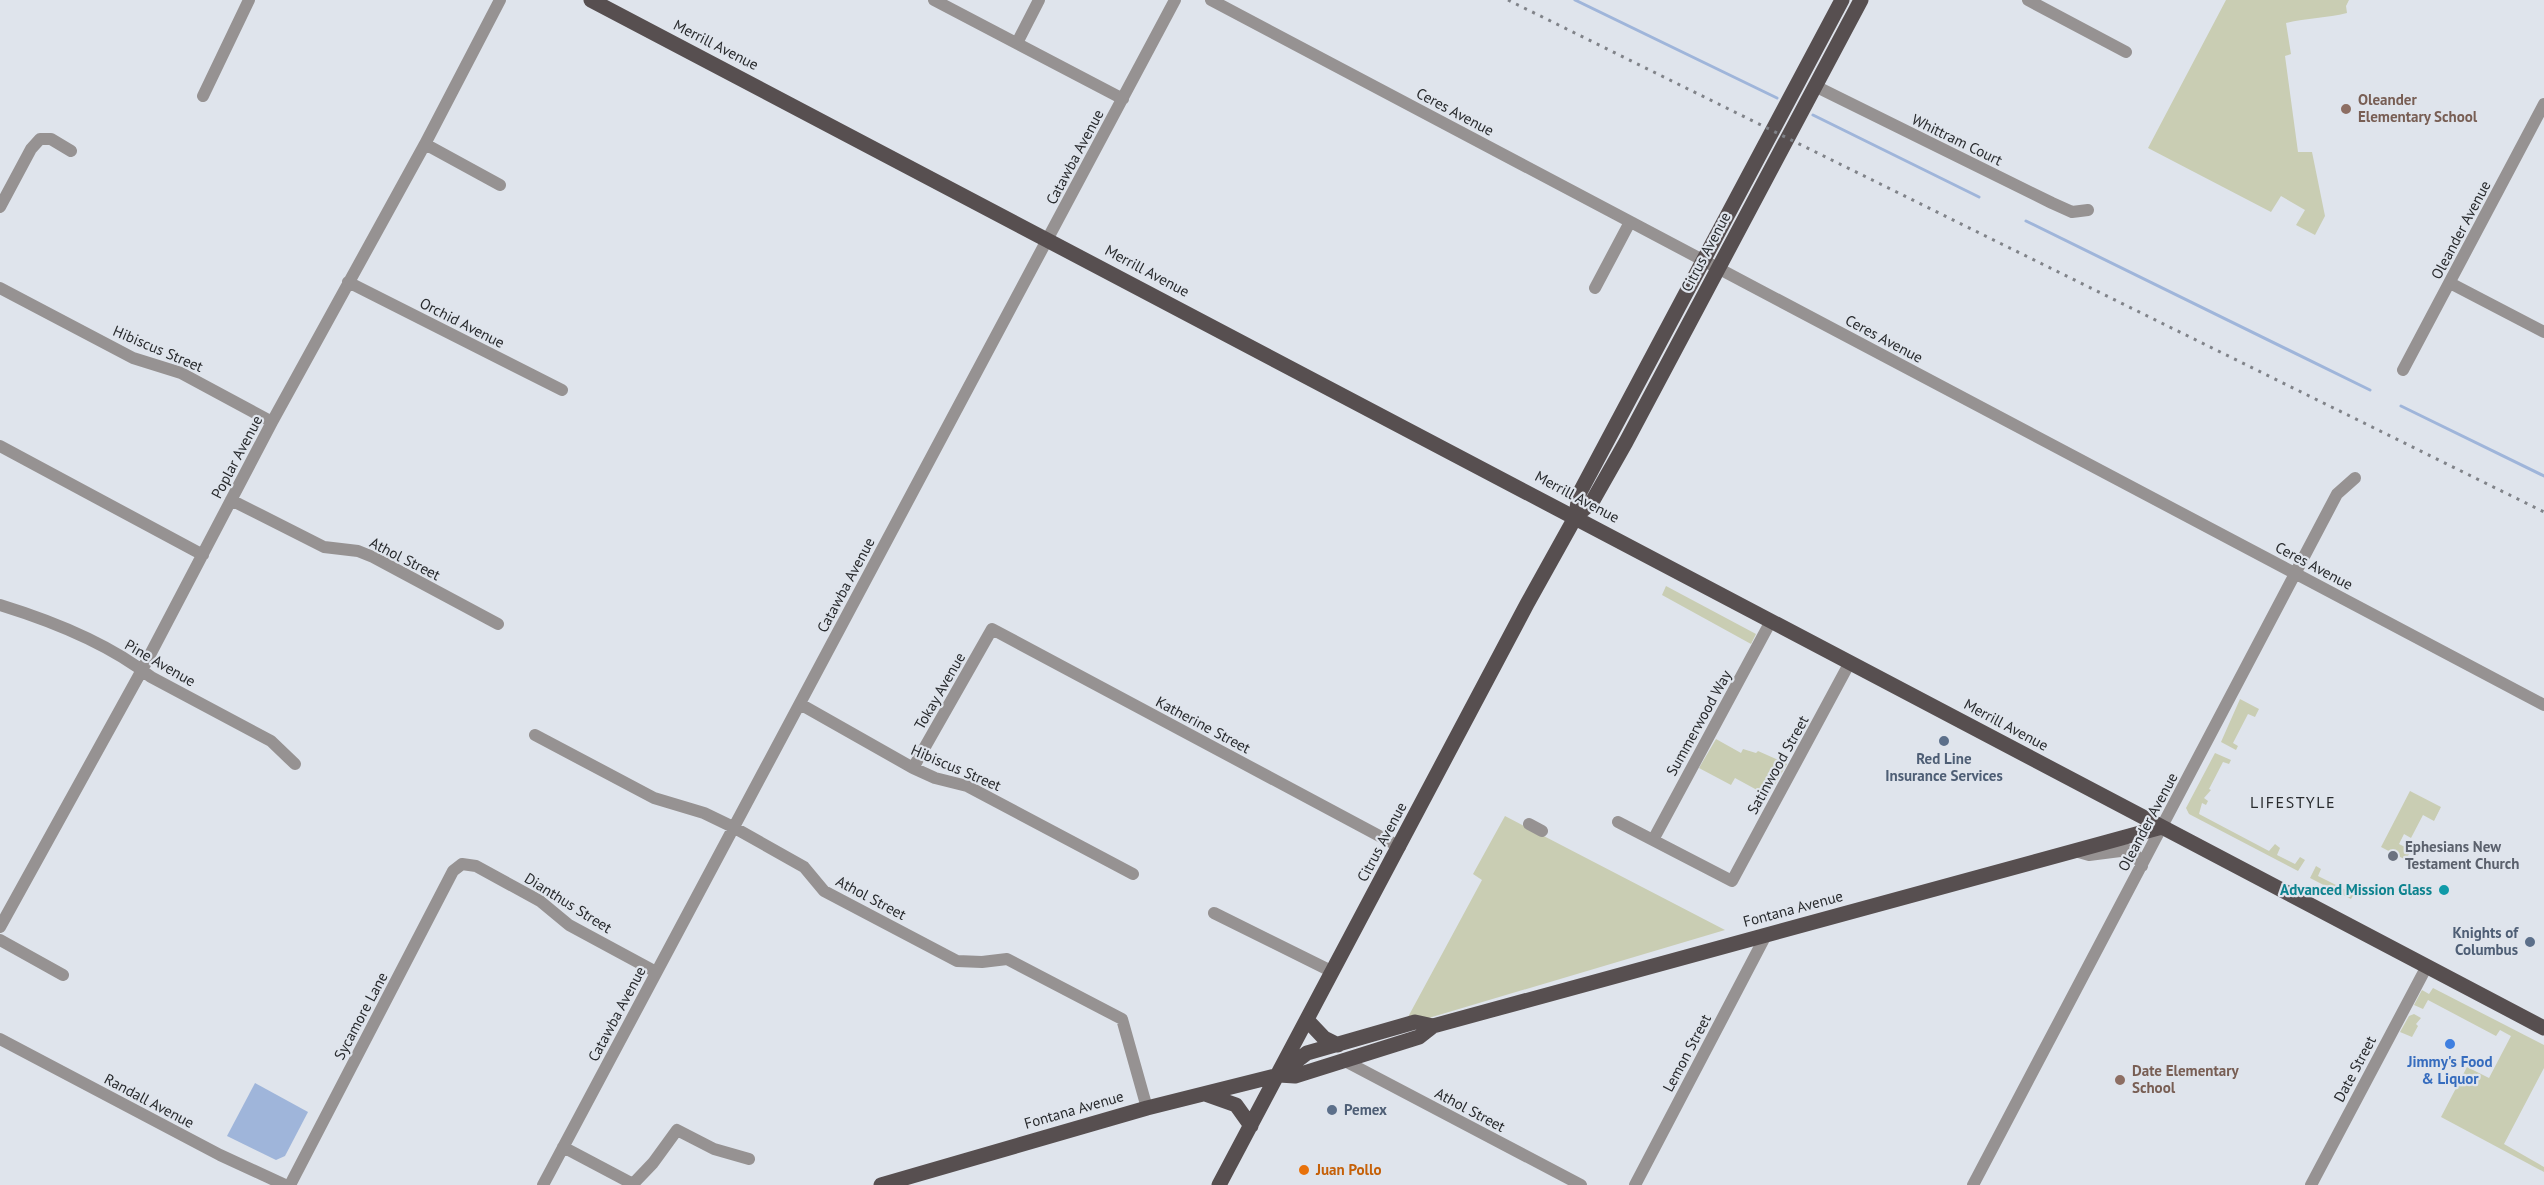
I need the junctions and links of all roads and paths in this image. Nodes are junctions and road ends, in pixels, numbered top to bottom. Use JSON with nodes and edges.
{"nodes":[{"id":1,"x":249,"y":0,"type":"edge"},
{"id":2,"x":500,"y":0,"type":"edge"},
{"id":3,"x":591,"y":0,"type":"edge"},
{"id":4,"x":934,"y":0,"type":"edge"},
{"id":5,"x":1039,"y":0,"type":"edge"},
{"id":6,"x":1175,"y":0,"type":"edge"},
{"id":7,"x":1211,"y":0,"type":"edge"},
{"id":8,"x":1842,"y":0,"type":"edge"},
{"id":9,"x":1861,"y":0,"type":"edge"},
{"id":10,"x":2028,"y":0,"type":"edge"},
{"id":11,"x":1017,"y":44,"type":"junction"},
{"id":12,"x":2126,"y":52,"type":"dead end"},
{"id":13,"x":1815,"y":86,"type":"junction"},
{"id":14,"x":202,"y":96,"type":"dead end"},
{"id":15,"x":1123,"y":99,"type":"junction"},
{"id":16,"x":2544,"y":104,"type":"edge"},
{"id":17,"x":424,"y":144,"type":"junction"},
{"id":18,"x":71,"y":151,"type":"dead end"},
{"id":19,"x":500,"y":185,"type":"dead end"},
{"id":20,"x":0,"y":207,"type":"edge"},
{"id":21,"x":2088,"y":210,"type":"dead end"},
{"id":22,"x":1630,"y":222,"type":"junction"},
{"id":23,"x":1047,"y":239,"type":"junction"},
{"id":24,"x":1702,"y":260,"type":"junction"},
{"id":25,"x":1717,"y":268,"type":"junction"},
{"id":26,"x":348,"y":282,"type":"junction"},
{"id":27,"x":2450,"y":283,"type":"junction"},
{"id":28,"x":0,"y":288,"type":"edge"},
{"id":29,"x":1595,"y":288,"type":"dead end"},
{"id":30,"x":2544,"y":332,"type":"edge"},
{"id":31,"x":2403,"y":370,"type":"dead end"},
{"id":32,"x":562,"y":390,"type":"dead end"},
{"id":33,"x":272,"y":422,"type":"junction"},
{"id":34,"x":0,"y":446,"type":"edge"},
{"id":35,"x":2355,"y":478,"type":"dead end"},
{"id":36,"x":231,"y":500,"type":"junction"},
{"id":37,"x":1576,"y":516,"type":"junction"},
{"id":38,"x":203,"y":555,"type":"junction"},
{"id":39,"x":2295,"y":573,"type":"junction"},
{"id":40,"x":0,"y":605,"type":"edge"},
{"id":41,"x":1770,"y":621,"type":"junction"},
{"id":42,"x":498,"y":624,"type":"dead end"},
{"id":43,"x":992,"y":629,"type":"joint"},
{"id":44,"x":1850,"y":664,"type":"junction"},
{"id":45,"x":142,"y":670,"type":"junction"},
{"id":46,"x":800,"y":704,"type":"junction"},
{"id":47,"x":2544,"y":705,"type":"edge"},
{"id":48,"x":535,"y":735,"type":"dead end"},
{"id":49,"x":295,"y":764,"type":"dead end"},
{"id":50,"x":913,"y":768,"type":"junction"},
{"id":51,"x":1618,"y":822,"type":"dead end"},
{"id":52,"x":1529,"y":824,"type":"dead end"},
{"id":53,"x":2162,"y":827,"type":"junction"},
{"id":54,"x":733,"y":828,"type":"junction"},
{"id":55,"x":1542,"y":831,"type":"dead end"},
{"id":56,"x":1653,"y":840,"type":"junction"},
{"id":57,"x":1400,"y":847,"type":"junction"},
{"id":58,"x":2075,"y":851,"type":"junction"},
{"id":59,"x":462,"y":864,"type":"joint"},
{"id":60,"x":2142,"y":866,"type":"junction"},
{"id":61,"x":1133,"y":874,"type":"dead end"},
{"id":62,"x":1214,"y":913,"type":"dead end"},
{"id":63,"x":0,"y":927,"type":"edge"},
{"id":64,"x":1766,"y":935,"type":"junction"},
{"id":65,"x":0,"y":940,"type":"edge"},
{"id":66,"x":2427,"y":966,"type":"junction"},
{"id":67,"x":656,"y":972,"type":"junction"},
{"id":68,"x":1334,"y":972,"type":"junction"},
{"id":69,"x":63,"y":975,"type":"dead end"},
{"id":70,"x":1308,"y":1021,"type":"junction"},
{"id":71,"x":1433,"y":1026,"type":"junction"},
{"id":72,"x":2544,"y":1028,"type":"edge"},
{"id":73,"x":0,"y":1039,"type":"edge"},
{"id":74,"x":1338,"y":1045,"type":"junction"},
{"id":75,"x":1345,"y":1061,"type":"junction"},
{"id":76,"x":1279,"y":1075,"type":"junction"},
{"id":77,"x":1205,"y":1094,"type":"junction"},
{"id":78,"x":1147,"y":1108,"type":"junction"},
{"id":79,"x":1251,"y":1126,"type":"junction"},
{"id":80,"x":563,"y":1147,"type":"junction"},
{"id":81,"x":749,"y":1159,"type":"dead end"},
{"id":82,"x":287,"y":1185,"type":"edge"},
{"id":83,"x":543,"y":1185,"type":"edge"},
{"id":84,"x":881,"y":1185,"type":"edge"},
{"id":85,"x":1219,"y":1185,"type":"edge"},
{"id":86,"x":1581,"y":1185,"type":"edge"},
{"id":87,"x":1635,"y":1185,"type":"edge"},
{"id":88,"x":1973,"y":1185,"type":"edge"},
{"id":89,"x":2311,"y":1185,"type":"edge"}],
"edges":[{"from":1,"to":14,"type":"street"},
{"from":2,"to":17,"type":"street","name":"Poplar Avenue"},
{"from":3,"to":23,"type":"main road","name":"Merrill Avenue"},
{"from":4,"to":11,"type":"street"},
{"from":5,"to":11,"type":"street"},
{"from":6,"to":15,"type":"street","name":"Catawba Avenue"},
{"from":7,"to":22,"type":"street","name":"Ceres Avenue"},
{"from":8,"to":24,"type":"main road","name":"Citrus Avenue"},
{"from":9,"to":13,"type":"main road","name":"Citrus Avenue"},
{"from":10,"to":12,"type":"street"},
{"from":11,"to":15,"type":"street"},
{"from":13,"to":21,"type":"street","name":"Whittram Court"},
{"from":13,"to":25,"type":"main road","name":"Citrus Avenue"},
{"from":15,"to":23,"type":"street","name":"Catawba Avenue"},
{"from":16,"to":27,"type":"street","name":"Oleander Avenue"},
{"from":17,"to":19,"type":"street"},
{"from":17,"to":26,"type":"street","name":"Poplar Avenue"},
{"from":18,"to":20,"type":"street"},
{"from":22,"to":24,"type":"street","name":"Ceres Avenue"},
{"from":22,"to":29,"type":"street"},
{"from":23,"to":37,"type":"main road","name":"Merrill Avenue"},
{"from":23,"to":46,"type":"street","name":"Catawba Avenue"},
{"from":24,"to":25,"type":"street","name":"Ceres Avenue"},
{"from":24,"to":37,"type":"main road","name":"Citrus Avenue"},
{"from":25,"to":37,"type":"main road","name":"Citrus Avenue"},
{"from":25,"to":39,"type":"street","name":"Ceres Avenue"},
{"from":26,"to":32,"type":"street","name":"Orchid Avenue"},
{"from":26,"to":33,"type":"street","name":"Poplar Avenue"},
{"from":27,"to":30,"type":"street"},
{"from":27,"to":31,"type":"street","name":"Oleander Avenue"},
{"from":28,"to":33,"type":"street","name":"Hibiscus Street"},
{"from":33,"to":36,"type":"street","name":"Poplar Avenue"},
{"from":34,"to":38,"type":"street"},
{"from":35,"to":39,"type":"street","name":"Oleander Avenue"},
{"from":36,"to":38,"type":"street","name":"Poplar Avenue"},
{"from":36,"to":42,"type":"street","name":"Athol Street"},
{"from":37,"to":41,"type":"main road","name":"Merrill Avenue"},
{"from":37,"to":57,"type":"main road","name":"Citrus Avenue"},
{"from":38,"to":45,"type":"street","name":"Poplar Avenue"},
{"from":39,"to":47,"type":"street","name":"Ceres Avenue"},
{"from":39,"to":53,"type":"street","name":"Oleander Avenue"},
{"from":40,"to":45,"type":"street","name":"Pine Avenue"},
{"from":41,"to":44,"type":"main road","name":"Merrill Avenue"},
{"from":41,"to":56,"type":"street","name":"Summerwood Way"},
{"from":43,"to":50,"type":"street","name":"Tokay Avenue"},
{"from":43,"to":57,"type":"street","name":"Katherine Street"},
{"from":44,"to":53,"type":"main road","name":"Merrill Avenue"},
{"from":44,"to":56,"type":"street","name":"Satinwood Street"},
{"from":45,"to":49,"type":"street","name":"Pine Avenue"},
{"from":45,"to":63,"type":"street","name":"Poplar Avenue"},
{"from":46,"to":50,"type":"street","name":"Hibiscus Street"},
{"from":46,"to":54,"type":"street","name":"Catawba Avenue"},
{"from":48,"to":54,"type":"street","name":"Athol Street"},
{"from":50,"to":61,"type":"street","name":"Hibiscus Street"},
{"from":51,"to":56,"type":"street"},
{"from":52,"to":55,"type":"street"},
{"from":53,"to":58,"type":"main road","name":"Fontana Avenue"},
{"from":53,"to":60,"type":"street","name":"Oleander Avenue"},
{"from":53,"to":66,"type":"main road","name":"Merrill Avenue"},
{"from":54,"to":67,"type":"street","name":"Catawba Avenue"},
{"from":54,"to":78,"type":"street","name":"Athol Street"},
{"from":57,"to":68,"type":"main road","name":"Citrus Avenue"},
{"from":58,"to":60,"type":"street"},
{"from":58,"to":64,"type":"main road","name":"Fontana Avenue"},
{"from":59,"to":67,"type":"street","name":"Dianthus Street"},
{"from":59,"to":82,"type":"street","name":"Sycamore Lane"},
{"from":60,"to":88,"type":"street","name":"Oleander Avenue"},
{"from":62,"to":68,"type":"street"},
{"from":64,"to":71,"type":"main road","name":"Fontana Avenue"},
{"from":64,"to":87,"type":"street","name":"Lemon Street"},
{"from":65,"to":69,"type":"street"},
{"from":66,"to":72,"type":"main road","name":"Merrill Avenue"},
{"from":66,"to":89,"type":"street","name":"Date Street"},
{"from":67,"to":80,"type":"street","name":"Catawba Avenue"},
{"from":68,"to":70,"type":"main road","name":"Citrus Avenue"},
{"from":70,"to":74,"type":"main road"},
{"from":70,"to":76,"type":"main road","name":"Citrus Avenue"},
{"from":71,"to":74,"type":"main road","name":"Fontana Avenue"},
{"from":71,"to":75,"type":"main road","name":"Fontana Avenue"},
{"from":73,"to":82,"type":"street","name":"Randall Avenue"},
{"from":74,"to":76,"type":"main road","name":"Fontana Avenue"},
{"from":75,"to":76,"type":"main road","name":"Fontana Avenue"},
{"from":75,"to":86,"type":"street","name":"Athol Street"},
{"from":76,"to":77,"type":"main road","name":"Fontana Avenue"},
{"from":76,"to":79,"type":"main road","name":"Citrus Avenue"},
{"from":77,"to":78,"type":"main road","name":"Fontana Avenue"},
{"from":77,"to":79,"type":"main road"},
{"from":78,"to":84,"type":"main road","name":"Fontana Avenue"},
{"from":79,"to":85,"type":"main road","name":"Citrus Avenue"},
{"from":80,"to":81,"type":"street"},
{"from":80,"to":83,"type":"street","name":"Catawba Avenue"}]}
